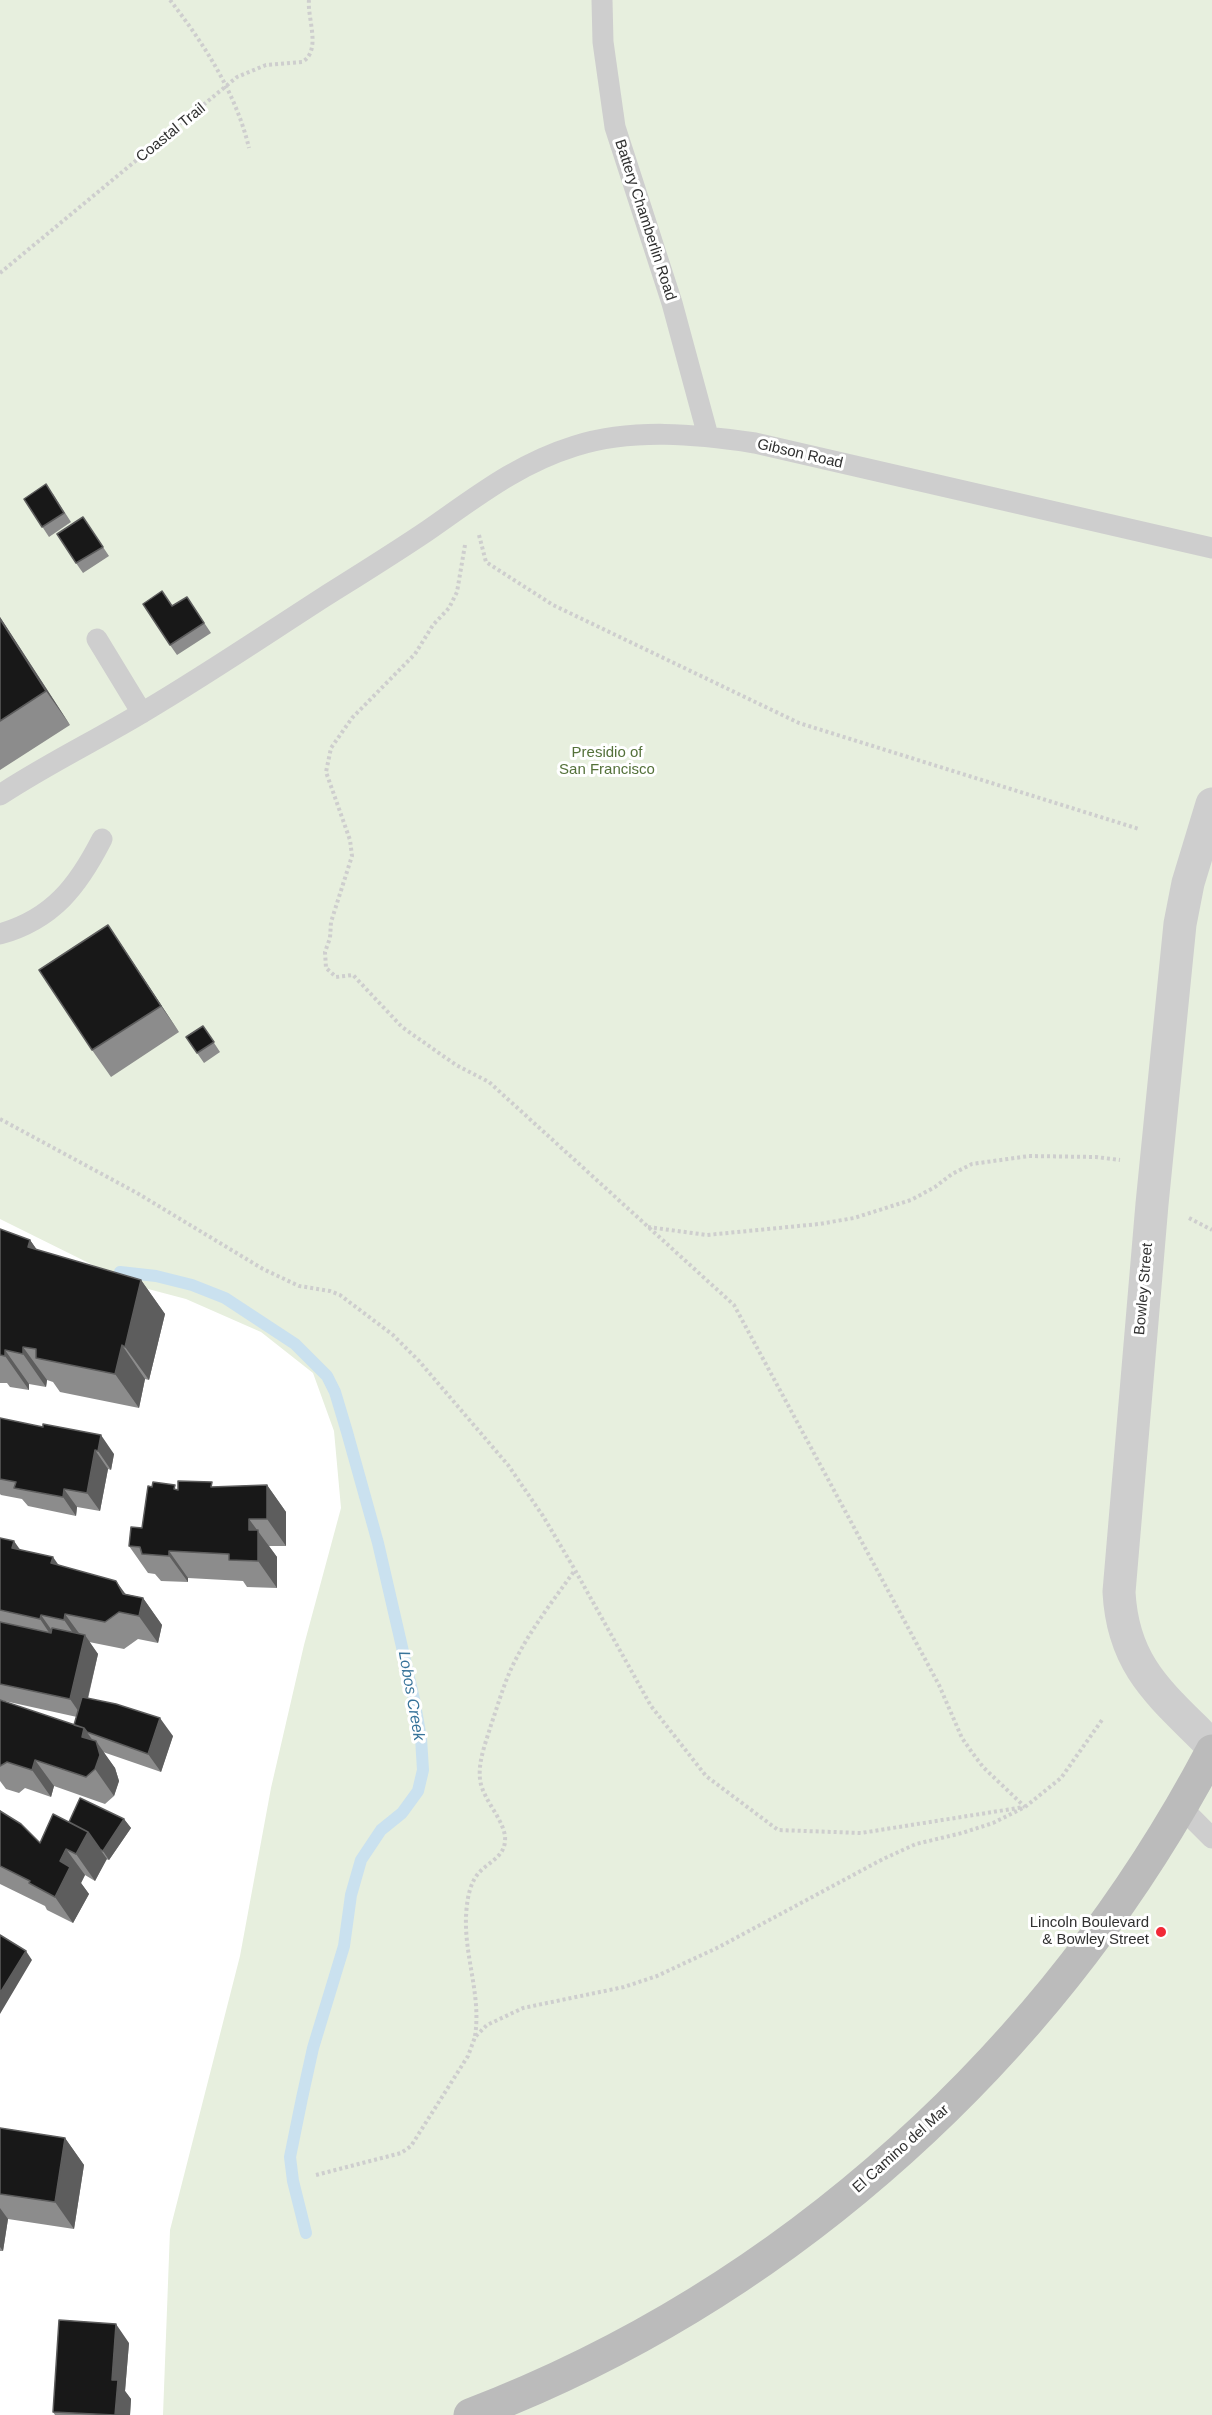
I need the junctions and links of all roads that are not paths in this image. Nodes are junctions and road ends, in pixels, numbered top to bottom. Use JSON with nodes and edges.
{"nodes":[{"id":1,"x":602,"y":0,"type":"edge"},
{"id":2,"x":708,"y":436,"type":"junction"},
{"id":3,"x":1212,"y":548,"type":"edge"},
{"id":4,"x":97,"y":639,"type":"dead end"},
{"id":5,"x":142,"y":713,"type":"junction"},
{"id":6,"x":0,"y":795,"type":"edge"},
{"id":7,"x":1212,"y":804,"type":"edge"},
{"id":8,"x":102,"y":839,"type":"dead end"},
{"id":9,"x":0,"y":934,"type":"edge"},
{"id":10,"x":1212,"y":1746,"type":"edge"},
{"id":11,"x":1212,"y":1751,"type":"edge"},
{"id":12,"x":1181,"y":1807,"type":"junction"},
{"id":13,"x":1212,"y":1838,"type":"edge"},
{"id":14,"x":470,"y":2415,"type":"edge"}],
"edges":[{"from":1,"to":2,"type":"lane","name":"Battery Chamberlin Road"},
{"from":2,"to":3,"type":"lane","name":"Gibson Road"},
{"from":2,"to":5,"type":"lane","name":"Gibson Road"},
{"from":4,"to":5,"type":"lane"},
{"from":5,"to":6,"type":"lane","name":"Gibson Road"},
{"from":7,"to":10,"type":"street","name":"Bowley Street"},
{"from":8,"to":9,"type":"lane"},
{"from":11,"to":12,"type":"main road","name":"El Camino del Mar"},
{"from":12,"to":13,"type":"lane"},
{"from":12,"to":14,"type":"main road","name":"El Camino del Mar"}]}
